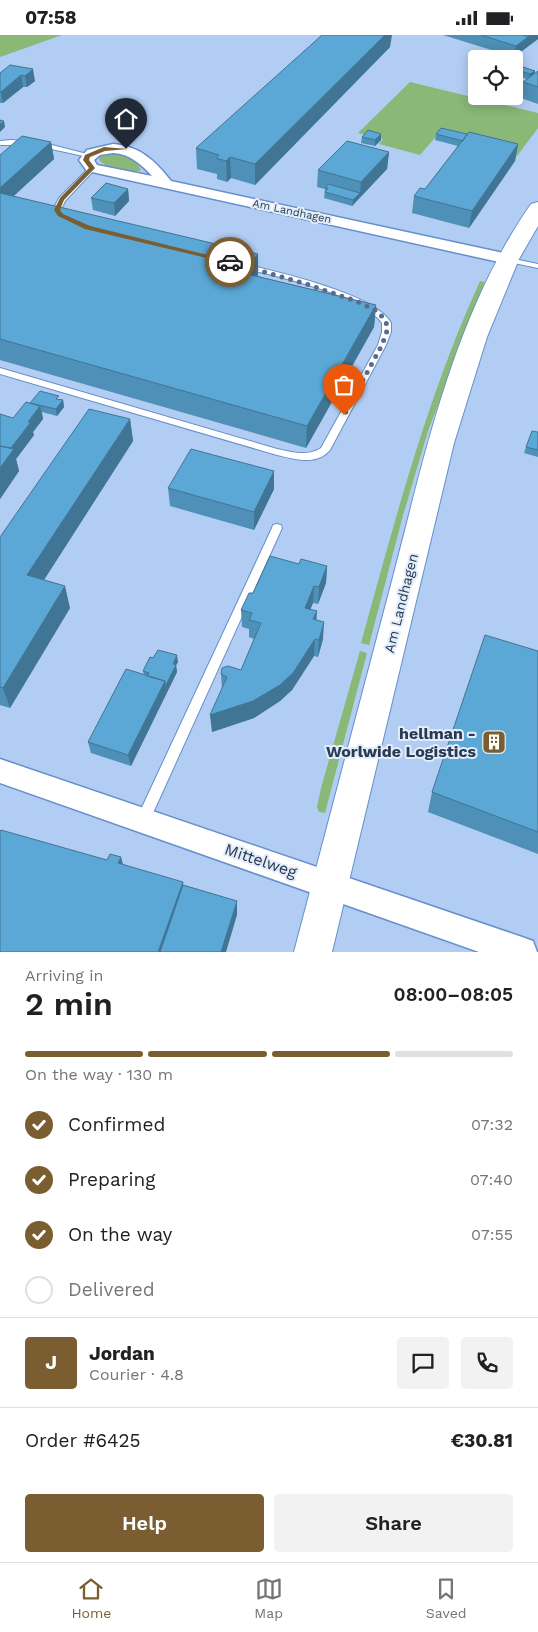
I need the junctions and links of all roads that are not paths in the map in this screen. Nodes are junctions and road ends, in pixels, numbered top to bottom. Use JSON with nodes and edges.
{"nodes":[{"id":1,"x":0,"y":143,"type":"edge"},
{"id":2,"x":90,"y":162,"type":"junction"},
{"id":3,"x":165,"y":183,"type":"junction"},
{"id":4,"x":538,"y":208,"type":"edge"},
{"id":5,"x":74,"y":223,"type":"edge"},
{"id":6,"x":508,"y":259,"type":"junction"},
{"id":7,"x":235,"y":263,"type":"edge"},
{"id":8,"x":538,"y":266,"type":"edge"},
{"id":9,"x":0,"y":371,"type":"edge"},
{"id":10,"x":277,"y":528,"type":"dead end"},
{"id":11,"x":0,"y":771,"type":"edge"},
{"id":12,"x":143,"y":820,"type":"junction"},
{"id":13,"x":330,"y":884,"type":"junction"},
{"id":14,"x":313,"y":952,"type":"edge"},
{"id":15,"x":522,"y":952,"type":"edge"}],
"edges":[{"from":1,"to":2,"type":"lane"},
{"from":2,"to":3,"type":"street","name":"Am Landhagen"},
{"from":2,"to":3,"type":"street"},
{"from":2,"to":5,"type":"lane"},
{"from":3,"to":6,"type":"street","name":"Am Landhagen"},
{"from":4,"to":6,"type":"street","name":"Am Landhagen"},
{"from":6,"to":8,"type":"lane"},
{"from":6,"to":13,"type":"street","name":"Am Landhagen"},
{"from":7,"to":9,"type":"lane"},
{"from":10,"to":12,"type":"lane"},
{"from":11,"to":12,"type":"street","name":"Mittelweg"},
{"from":12,"to":13,"type":"street","name":"Mittelweg"},
{"from":13,"to":14,"type":"street","name":"Am Landhagen"},
{"from":13,"to":15,"type":"street","name":"Mittelweg"}]}
